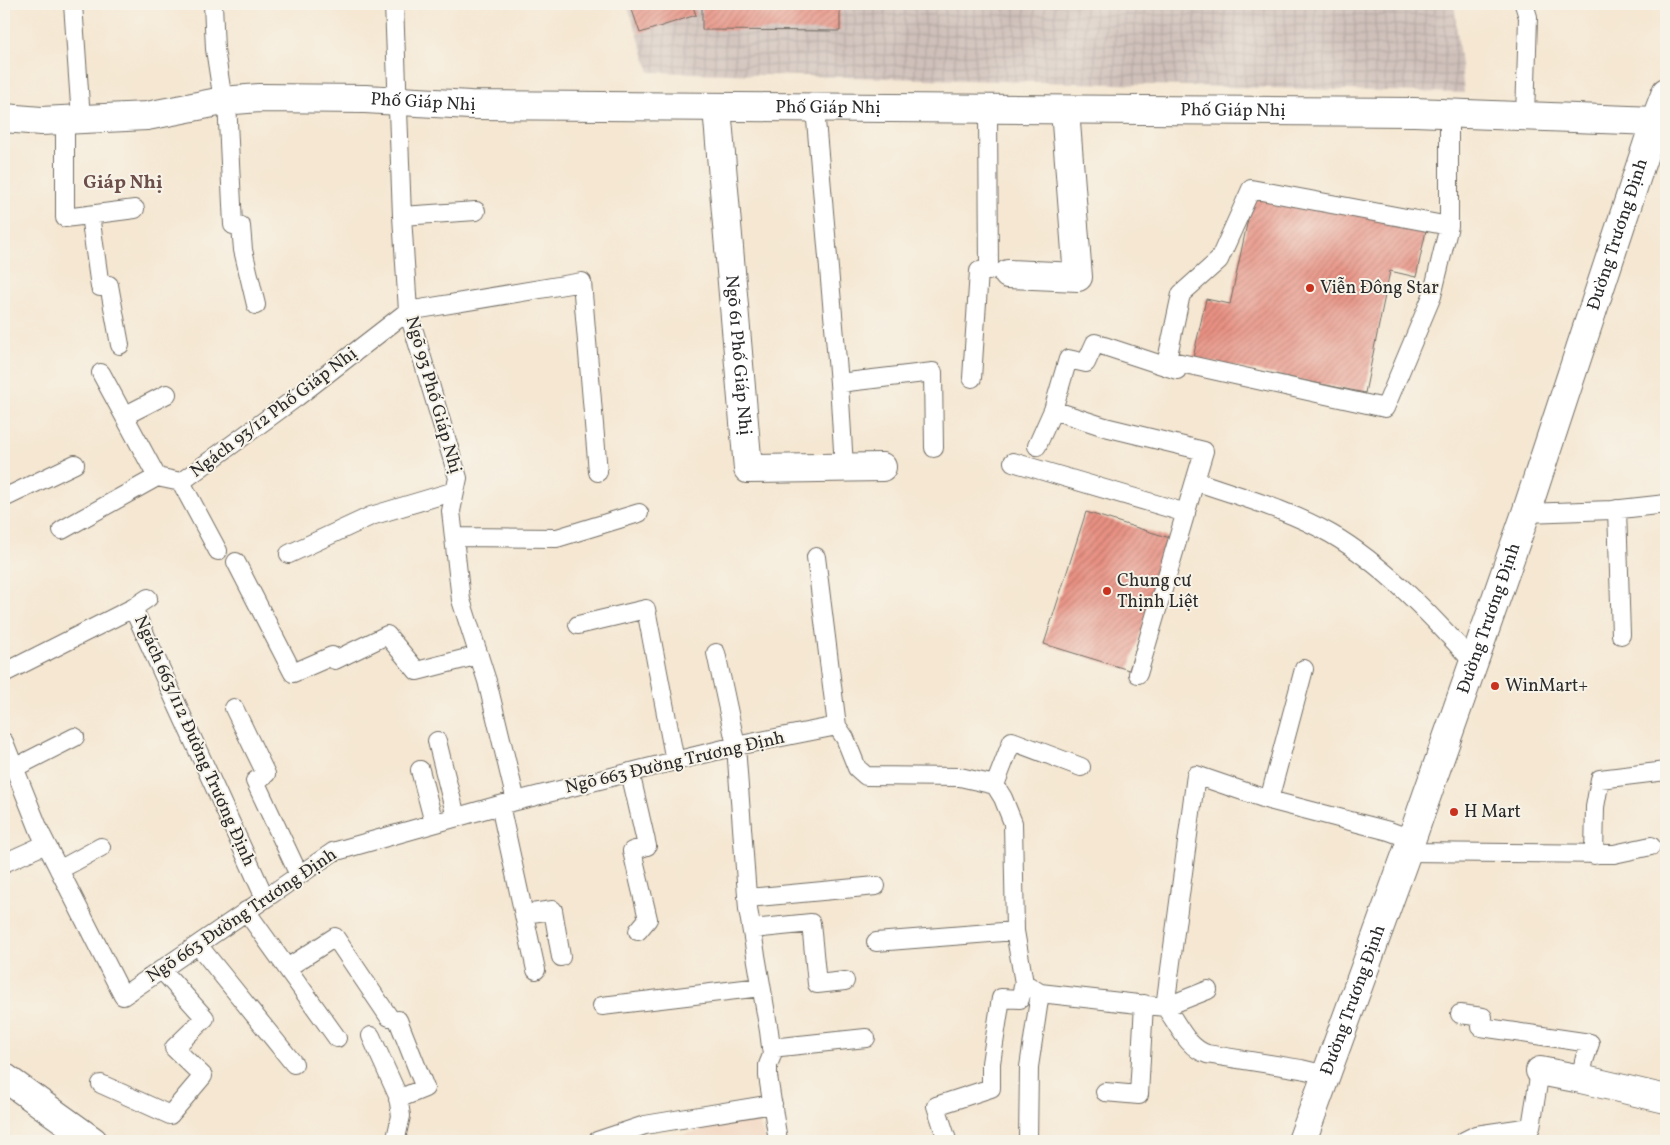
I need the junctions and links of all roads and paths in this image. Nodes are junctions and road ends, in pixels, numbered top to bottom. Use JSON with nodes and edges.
{"nodes":[{"id":1,"x":73,"y":4,"type":"edge"},
{"id":2,"x":212,"y":4,"type":"edge"},
{"id":3,"x":394,"y":4,"type":"edge"},
{"id":4,"x":1524,"y":4,"type":"edge"},
{"id":5,"x":1666,"y":92,"type":"edge"},
{"id":6,"x":398,"y":100,"type":"junction"},
{"id":7,"x":225,"y":101,"type":"junction"},
{"id":8,"x":717,"y":108,"type":"junction"},
{"id":9,"x":815,"y":109,"type":"junction"},
{"id":10,"x":988,"y":110,"type":"junction"},
{"id":11,"x":1065,"y":110,"type":"junction"},
{"id":12,"x":1450,"y":114,"type":"junction"},
{"id":13,"x":1525,"y":116,"type":"junction"},
{"id":14,"x":4,"y":118,"type":"edge"},
{"id":15,"x":73,"y":119,"type":"junction"},
{"id":16,"x":1661,"y":121,"type":"edge"},
{"id":17,"x":135,"y":209,"type":"dead end"},
{"id":18,"x":476,"y":211,"type":"dead end"},
{"id":19,"x":90,"y":215,"type":"junction"},
{"id":20,"x":402,"y":216,"type":"junction"},
{"id":21,"x":1449,"y":226,"type":"junction"},
{"id":22,"x":1008,"y":274,"type":"dead end"},
{"id":23,"x":256,"y":304,"type":"dead end"},
{"id":24,"x":408,"y":311,"type":"junction"},
{"id":25,"x":120,"y":345,"type":"dead end"},
{"id":26,"x":101,"y":373,"type":"dead end"},
{"id":27,"x":972,"y":378,"type":"dead end"},
{"id":28,"x":839,"y":383,"type":"junction"},
{"id":29,"x":1216,"y":383,"type":"dead end"},
{"id":30,"x":167,"y":394,"type":"dead end"},
{"id":31,"x":1053,"y":410,"type":"junction"},
{"id":32,"x":124,"y":416,"type":"junction"},
{"id":33,"x":1037,"y":446,"type":"dead end"},
{"id":34,"x":934,"y":448,"type":"dead end"},
{"id":35,"x":1013,"y":462,"type":"dead end"},
{"id":36,"x":75,"y":464,"type":"dead end"},
{"id":37,"x":844,"y":467,"type":"junction"},
{"id":38,"x":882,"y":467,"type":"dead end"},
{"id":39,"x":598,"y":472,"type":"dead end"},
{"id":40,"x":157,"y":477,"type":"junction"},
{"id":41,"x":1196,"y":481,"type":"junction"},
{"id":42,"x":181,"y":482,"type":"junction"},
{"id":43,"x":455,"y":492,"type":"junction"},
{"id":44,"x":4,"y":498,"type":"edge"},
{"id":45,"x":1666,"y":504,"type":"edge"},
{"id":46,"x":1617,"y":509,"type":"junction"},
{"id":47,"x":1186,"y":512,"type":"junction"},
{"id":48,"x":639,"y":513,"type":"dead end"},
{"id":49,"x":1526,"y":513,"type":"junction"},
{"id":50,"x":62,"y":530,"type":"dead end"},
{"id":51,"x":454,"y":537,"type":"junction"},
{"id":52,"x":218,"y":551,"type":"dead end"},
{"id":53,"x":289,"y":554,"type":"dead end"},
{"id":54,"x":816,"y":557,"type":"dead end"},
{"id":55,"x":236,"y":562,"type":"dead end"},
{"id":56,"x":148,"y":598,"type":"dead end"},
{"id":57,"x":133,"y":608,"type":"junction"},
{"id":58,"x":578,"y":625,"type":"dead end"},
{"id":59,"x":1621,"y":635,"type":"dead end"},
{"id":60,"x":716,"y":654,"type":"dead end"},
{"id":61,"x":479,"y":655,"type":"junction"},
{"id":62,"x":1473,"y":662,"type":"junction"},
{"id":63,"x":1304,"y":669,"type":"dead end"},
{"id":64,"x":4,"y":673,"type":"edge"},
{"id":65,"x":1138,"y":674,"type":"dead end"},
{"id":66,"x":234,"y":708,"type":"dead end"},
{"id":67,"x":837,"y":726,"type":"junction"},
{"id":68,"x":75,"y":737,"type":"dead end"},
{"id":69,"x":437,"y":741,"type":"dead end"},
{"id":70,"x":4,"y":742,"type":"edge"},
{"id":71,"x":736,"y":746,"type":"junction"},
{"id":72,"x":675,"y":761,"type":"junction"},
{"id":73,"x":10,"y":766,"type":"edge"},
{"id":74,"x":1081,"y":767,"type":"dead end"},
{"id":75,"x":420,"y":770,"type":"dead end"},
{"id":76,"x":1666,"y":771,"type":"edge"},
{"id":77,"x":630,"y":772,"type":"junction"},
{"id":78,"x":994,"y":785,"type":"junction"},
{"id":79,"x":1269,"y":800,"type":"junction"},
{"id":80,"x":508,"y":803,"type":"junction"},
{"id":81,"x":456,"y":817,"type":"junction"},
{"id":82,"x":434,"y":824,"type":"junction"},
{"id":83,"x":46,"y":844,"type":"junction"},
{"id":84,"x":1409,"y":845,"type":"junction"},
{"id":85,"x":1651,"y":846,"type":"dead end"},
{"id":86,"x":100,"y":847,"type":"dead end"},
{"id":87,"x":1594,"y":855,"type":"junction"},
{"id":88,"x":4,"y":863,"type":"edge"},
{"id":89,"x":59,"y":870,"type":"junction"},
{"id":90,"x":299,"y":875,"type":"junction"},
{"id":91,"x":876,"y":886,"type":"dead end"},
{"id":92,"x":265,"y":898,"type":"junction"},
{"id":93,"x":748,"y":898,"type":"junction"},
{"id":94,"x":246,"y":911,"type":"junction"},
{"id":95,"x":524,"y":914,"type":"junction"},
{"id":96,"x":752,"y":929,"type":"junction"},
{"id":97,"x":638,"y":931,"type":"dead end"},
{"id":98,"x":1015,"y":931,"type":"junction"},
{"id":99,"x":876,"y":942,"type":"dead end"},
{"id":100,"x":198,"y":945,"type":"junction"},
{"id":101,"x":561,"y":957,"type":"dead end"},
{"id":102,"x":287,"y":968,"type":"junction"},
{"id":103,"x":162,"y":970,"type":"junction"},
{"id":104,"x":536,"y":970,"type":"dead end"},
{"id":105,"x":845,"y":981,"type":"dead end"},
{"id":106,"x":1024,"y":983,"type":"junction"},
{"id":107,"x":761,"y":987,"type":"junction"},
{"id":108,"x":1208,"y":990,"type":"dead end"},
{"id":109,"x":1040,"y":993,"type":"junction"},
{"id":110,"x":1144,"y":1004,"type":"junction"},
{"id":111,"x":602,"y":1006,"type":"dead end"},
{"id":112,"x":1165,"y":1007,"type":"junction"},
{"id":113,"x":1460,"y":1014,"type":"dead end"},
{"id":114,"x":371,"y":1036,"type":"dead end"},
{"id":115,"x":337,"y":1038,"type":"dead end"},
{"id":116,"x":866,"y":1038,"type":"dead end"},
{"id":117,"x":771,"y":1048,"type":"junction"},
{"id":118,"x":294,"y":1064,"type":"dead end"},
{"id":119,"x":1540,"y":1071,"type":"joint"},
{"id":120,"x":1326,"y":1075,"type":"junction"},
{"id":121,"x":4,"y":1077,"type":"edge"},
{"id":122,"x":1581,"y":1079,"type":"junction"},
{"id":123,"x":101,"y":1084,"type":"dead end"},
{"id":124,"x":1106,"y":1092,"type":"dead end"},
{"id":125,"x":398,"y":1099,"type":"junction"},
{"id":126,"x":1666,"y":1099,"type":"edge"},
{"id":127,"x":772,"y":1104,"type":"junction"},
{"id":128,"x":947,"y":1140,"type":"dead end"},
{"id":129,"x":94,"y":1141,"type":"edge"},
{"id":130,"x":399,"y":1141,"type":"edge"},
{"id":131,"x":597,"y":1141,"type":"edge"},
{"id":132,"x":778,"y":1141,"type":"edge"},
{"id":133,"x":1028,"y":1141,"type":"edge"},
{"id":134,"x":1302,"y":1141,"type":"edge"},
{"id":135,"x":1464,"y":1141,"type":"edge"}],
"edges":[{"from":1,"to":15,"type":"lane"},
{"from":2,"to":7,"type":"lane"},
{"from":3,"to":6,"type":"lane","name":"Ngõ 93 Phố Giáp Nhị"},
{"from":4,"to":13,"type":"lane"},
{"from":5,"to":16,"type":"street","name":"Đường Trương Định"},
{"from":6,"to":7,"type":"street","name":"Phố Giáp Nhị"},
{"from":6,"to":8,"type":"street","name":"Phố Giáp Nhị"},
{"from":6,"to":20,"type":"lane","name":"Ngõ 93 Phố Giáp Nhị"},
{"from":7,"to":15,"type":"street","name":"Phố Giáp Nhị"},
{"from":7,"to":23,"type":"lane"},
{"from":8,"to":9,"type":"street","name":"Phố Giáp Nhị"},
{"from":8,"to":37,"type":"street","name":"Ngõ 61 Phố Giáp Nhị"},
{"from":9,"to":10,"type":"street","name":"Phố Giáp Nhị"},
{"from":9,"to":28,"type":"lane"},
{"from":10,"to":11,"type":"street","name":"Phố Giáp Nhị"},
{"from":10,"to":27,"type":"lane"},
{"from":11,"to":12,"type":"street","name":"Phố Giáp Nhị"},
{"from":11,"to":22,"type":"street"},
{"from":12,"to":13,"type":"street","name":"Phố Giáp Nhị"},
{"from":12,"to":21,"type":"lane"},
{"from":13,"to":16,"type":"street","name":"Phố Giáp Nhị"},
{"from":14,"to":15,"type":"street","name":"Phố Giáp Nhị"},
{"from":15,"to":19,"type":"lane"},
{"from":16,"to":49,"type":"street","name":"Đường Trương Định"},
{"from":17,"to":19,"type":"lane"},
{"from":18,"to":20,"type":"lane"},
{"from":19,"to":25,"type":"lane"},
{"from":20,"to":24,"type":"lane","name":"Ngõ 93 Phố Giáp Nhị"},
{"from":21,"to":21,"type":"lane"},
{"from":24,"to":39,"type":"lane"},
{"from":24,"to":42,"type":"lane","name":"Ngách 93/12 Phố Giáp Nhị"},
{"from":24,"to":43,"type":"lane","name":"Ngõ 93 Phố Giáp Nhị"},
{"from":26,"to":32,"type":"lane"},
{"from":28,"to":34,"type":"lane"},
{"from":28,"to":37,"type":"lane"},
{"from":29,"to":31,"type":"lane"},
{"from":30,"to":32,"type":"lane"},
{"from":31,"to":33,"type":"lane"},
{"from":31,"to":41,"type":"lane"},
{"from":32,"to":40,"type":"lane"},
{"from":35,"to":47,"type":"lane"},
{"from":36,"to":44,"type":"lane"},
{"from":37,"to":38,"type":"street","name":"Ngõ 61 Phố Giáp Nhị"},
{"from":40,"to":42,"type":"lane","name":"Ngách 93/12 Phố Giáp Nhị"},
{"from":40,"to":50,"type":"lane"},
{"from":41,"to":47,"type":"lane"},
{"from":41,"to":62,"type":"lane"},
{"from":42,"to":52,"type":"lane"},
{"from":43,"to":51,"type":"lane","name":"Ngõ 93 Phố Giáp Nhị"},
{"from":43,"to":53,"type":"lane"},
{"from":45,"to":46,"type":"lane"},
{"from":46,"to":49,"type":"lane"},
{"from":46,"to":59,"type":"lane"},
{"from":47,"to":65,"type":"lane"},
{"from":48,"to":51,"type":"lane"},
{"from":49,"to":62,"type":"street","name":"Đường Trương Định"},
{"from":51,"to":61,"type":"lane","name":"Ngõ 93 Phố Giáp Nhị"},
{"from":54,"to":67,"type":"lane"},
{"from":55,"to":61,"type":"lane"},
{"from":56,"to":57,"type":"lane"},
{"from":57,"to":64,"type":"lane","name":"Ngách 663/112 Đường Trương Định"},
{"from":57,"to":92,"type":"lane","name":"Ngách 663/112 Đường Trương Định"},
{"from":58,"to":72,"type":"lane"},
{"from":60,"to":71,"type":"lane"},
{"from":61,"to":80,"type":"lane","name":"Ngõ 93 Phố Giáp Nhị"},
{"from":62,"to":84,"type":"street","name":"Đường Trương Định"},
{"from":63,"to":79,"type":"lane"},
{"from":66,"to":90,"type":"lane"},
{"from":67,"to":71,"type":"lane","name":"Ngõ 663 Đường Trương Định"},
{"from":67,"to":78,"type":"lane"},
{"from":68,"to":73,"type":"lane"},
{"from":69,"to":81,"type":"lane"},
{"from":70,"to":73,"type":"lane","name":"Ngõ 663 Đường Trương Định"},
{"from":71,"to":72,"type":"lane","name":"Ngõ 663 Đường Trương Định"},
{"from":71,"to":93,"type":"lane"},
{"from":72,"to":77,"type":"lane","name":"Ngõ 663 Đường Trương Định"},
{"from":73,"to":83,"type":"lane","name":"Ngõ 663 Đường Trương Định"},
{"from":74,"to":78,"type":"lane"},
{"from":75,"to":82,"type":"lane"},
{"from":76,"to":87,"type":"lane"},
{"from":77,"to":80,"type":"lane","name":"Ngõ 663 Đường Trương Định"},
{"from":77,"to":97,"type":"lane"},
{"from":78,"to":98,"type":"lane"},
{"from":79,"to":84,"type":"lane"},
{"from":79,"to":112,"type":"lane"},
{"from":80,"to":81,"type":"lane","name":"Ngõ 663 Đường Trương Định"},
{"from":80,"to":95,"type":"lane","name":"Ngõ 93 Phố Giáp Nhị"},
{"from":81,"to":82,"type":"lane","name":"Ngõ 663 Đường Trương Định"},
{"from":82,"to":90,"type":"lane","name":"Ngõ 663 Đường Trương Định"},
{"from":83,"to":88,"type":"lane"},
{"from":83,"to":89,"type":"lane","name":"Ngõ 663 Đường Trương Định"},
{"from":84,"to":87,"type":"lane"},
{"from":84,"to":120,"type":"street","name":"Đường Trương Định"},
{"from":85,"to":87,"type":"lane"},
{"from":86,"to":89,"type":"lane"},
{"from":89,"to":103,"type":"lane","name":"Ngõ 663 Đường Trương Định"},
{"from":90,"to":92,"type":"lane","name":"Ngõ 663 Đường Trương Định"},
{"from":91,"to":93,"type":"lane"},
{"from":92,"to":94,"type":"lane","name":"Ngõ 663 Đường Trương Định"},
{"from":93,"to":96,"type":"lane"},
{"from":94,"to":100,"type":"lane","name":"Ngõ 663 Đường Trương Định"},
{"from":94,"to":102,"type":"lane"},
{"from":95,"to":101,"type":"lane"},
{"from":95,"to":104,"type":"lane","name":"Ngõ 93 Phố Giáp Nhị"},
{"from":96,"to":105,"type":"lane"},
{"from":96,"to":107,"type":"lane"},
{"from":98,"to":99,"type":"lane"},
{"from":98,"to":106,"type":"lane"},
{"from":100,"to":103,"type":"lane","name":"Ngõ 663 Đường Trương Định"},
{"from":100,"to":118,"type":"lane"},
{"from":102,"to":115,"type":"lane"},
{"from":102,"to":125,"type":"lane"},
{"from":103,"to":123,"type":"lane"},
{"from":106,"to":109,"type":"lane"},
{"from":106,"to":128,"type":"lane"},
{"from":107,"to":111,"type":"lane"},
{"from":107,"to":117,"type":"lane"},
{"from":108,"to":112,"type":"lane"},
{"from":109,"to":110,"type":"lane"},
{"from":109,"to":133,"type":"lane"},
{"from":110,"to":112,"type":"lane"},
{"from":110,"to":124,"type":"lane"},
{"from":112,"to":120,"type":"lane"},
{"from":113,"to":122,"type":"lane"},
{"from":114,"to":125,"type":"lane"},
{"from":116,"to":117,"type":"lane"},
{"from":117,"to":127,"type":"lane"},
{"from":119,"to":122,"type":"street"},
{"from":119,"to":135,"type":"lane"},
{"from":120,"to":134,"type":"street","name":"Đường Trương Định"},
{"from":121,"to":129,"type":"street"},
{"from":122,"to":126,"type":"street"},
{"from":125,"to":130,"type":"lane"},
{"from":127,"to":131,"type":"lane"},
{"from":127,"to":132,"type":"lane"}]}
